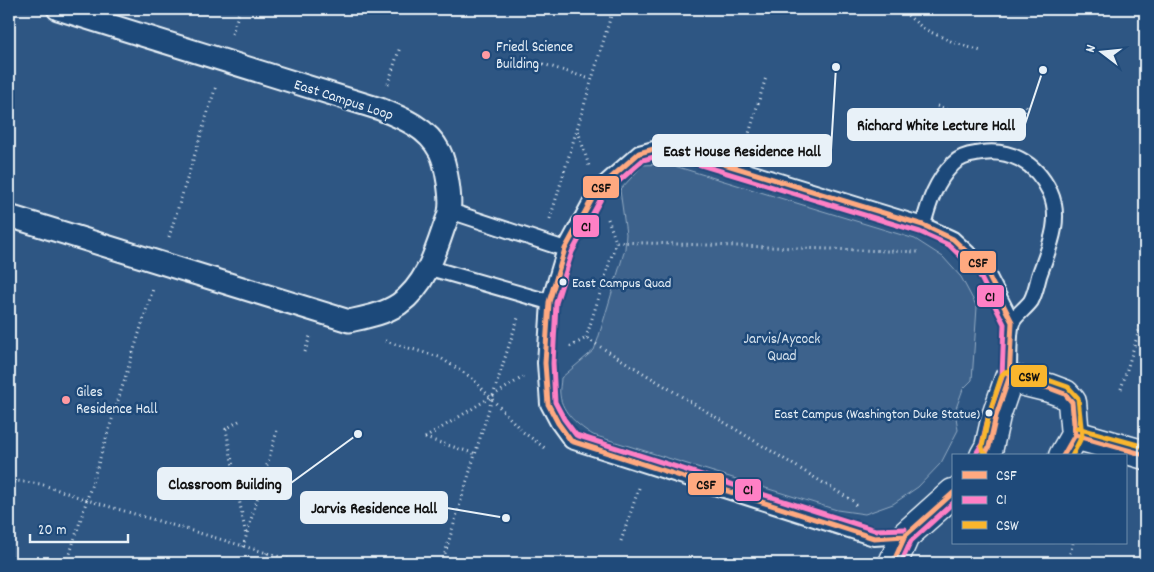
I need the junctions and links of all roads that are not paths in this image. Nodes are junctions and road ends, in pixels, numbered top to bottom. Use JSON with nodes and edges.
{"nodes":[{"id":1,"x":58,"y":9,"type":"edge"},
{"id":2,"x":450,"y":211,"type":"junction"},
{"id":3,"x":9,"y":216,"type":"edge"},
{"id":4,"x":923,"y":225,"type":"junction"},
{"id":5,"x":565,"y":249,"type":"junction"},
{"id":6,"x":430,"y":268,"type":"junction"},
{"id":7,"x":549,"y":302,"type":"junction"},
{"id":8,"x":1012,"y":322,"type":"junction"},
{"id":9,"x":1008,"y":378,"type":"junction"},
{"id":10,"x":1069,"y":445,"type":"edge"},
{"id":11,"x":992,"y":453,"type":"edge"},
{"id":12,"x":1145,"y":455,"type":"edge"},
{"id":13,"x":952,"y":493,"type":"edge"},
{"id":14,"x":905,"y":536,"type":"junction"},
{"id":15,"x":893,"y":563,"type":"edge"}],
"edges":[{"from":1,"to":2,"type":"street","name":"East Campus Loop"},
{"from":2,"to":5,"type":"lane"},
{"from":2,"to":6,"type":"street","name":"East Campus Loop"},
{"from":3,"to":6,"type":"street","name":"East Campus Loop"},
{"from":4,"to":5,"type":"lane"},
{"from":4,"to":8,"type":"lane"},
{"from":4,"to":8,"type":"lane"},
{"from":5,"to":7,"type":"lane"},
{"from":6,"to":7,"type":"lane"},
{"from":7,"to":14,"type":"lane"},
{"from":8,"to":9,"type":"lane"},
{"from":9,"to":10,"type":"street"},
{"from":9,"to":11,"type":"street"},
{"from":10,"to":12,"type":"street"},
{"from":13,"to":14,"type":"street"},
{"from":14,"to":15,"type":"street"}]}
